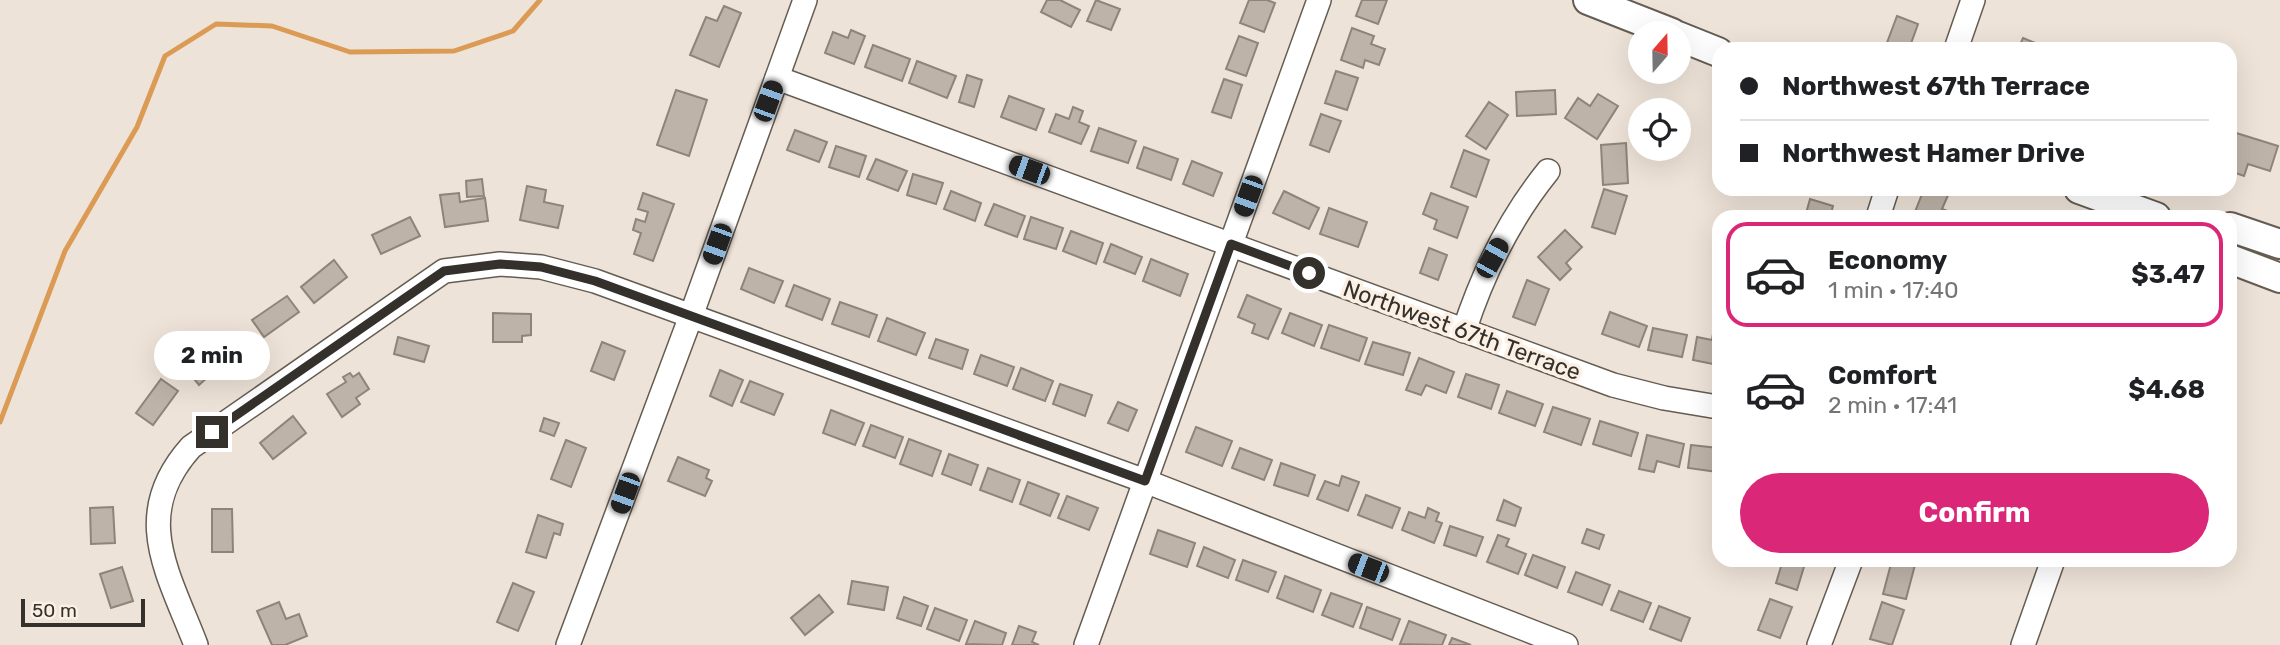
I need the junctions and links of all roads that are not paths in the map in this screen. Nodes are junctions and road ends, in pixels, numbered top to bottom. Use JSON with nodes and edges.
{"nodes":[{"id":1,"x":805,"y":0,"type":"edge"},
{"id":2,"x":1319,"y":0,"type":"edge"},
{"id":3,"x":1973,"y":0,"type":"edge"},
{"id":4,"x":1592,"y":1,"type":"edge"},
{"id":5,"x":1642,"y":21,"type":"edge"},
{"id":6,"x":1691,"y":41,"type":"edge"},
{"id":7,"x":1958,"y":42,"type":"edge"},
{"id":8,"x":1712,"y":50,"type":"edge"},
{"id":9,"x":777,"y":78,"type":"junction"},
{"id":10,"x":1548,"y":171,"type":"dead end"},
{"id":11,"x":2098,"y":196,"type":"edge"},
{"id":12,"x":2137,"y":210,"type":"edge"},
{"id":13,"x":2237,"y":229,"type":"edge"},
{"id":14,"x":1231,"y":244,"type":"junction"},
{"id":15,"x":2280,"y":244,"type":"edge"},
{"id":16,"x":2237,"y":262,"type":"edge"},
{"id":17,"x":2280,"y":278,"type":"edge"},
{"id":18,"x":691,"y":316,"type":"junction"},
{"id":19,"x":1464,"y":331,"type":"junction"},
{"id":20,"x":1712,"y":406,"type":"edge"},
{"id":21,"x":1145,"y":481,"type":"junction"},
{"id":22,"x":1848,"y":567,"type":"edge"},
{"id":23,"x":2051,"y":567,"type":"edge"},
{"id":24,"x":195,"y":645,"type":"edge"},
{"id":25,"x":568,"y":645,"type":"edge"},
{"id":26,"x":1086,"y":645,"type":"edge"},
{"id":27,"x":1566,"y":645,"type":"edge"},
{"id":28,"x":1819,"y":645,"type":"edge"},
{"id":29,"x":2023,"y":645,"type":"edge"}],
"edges":[{"from":1,"to":9,"type":"street"},
{"from":2,"to":14,"type":"street"},
{"from":3,"to":7,"type":"street"},
{"from":4,"to":5,"type":"main road"},
{"from":6,"to":8,"type":"main road"},
{"from":9,"to":14,"type":"street","name":"Northwest 67th Terrace"},
{"from":9,"to":18,"type":"street"},
{"from":10,"to":19,"type":"street"},
{"from":11,"to":12,"type":"main road"},
{"from":13,"to":15,"type":"main road"},
{"from":14,"to":19,"type":"street","name":"Northwest 67th Terrace"},
{"from":14,"to":21,"type":"street"},
{"from":16,"to":17,"type":"main road"},
{"from":18,"to":21,"type":"street"},
{"from":18,"to":24,"type":"street"},
{"from":18,"to":25,"type":"street"},
{"from":19,"to":20,"type":"street","name":"Northwest 67th Terrace"},
{"from":21,"to":26,"type":"street"},
{"from":21,"to":27,"type":"street"},
{"from":22,"to":28,"type":"street"},
{"from":23,"to":29,"type":"street"}]}
